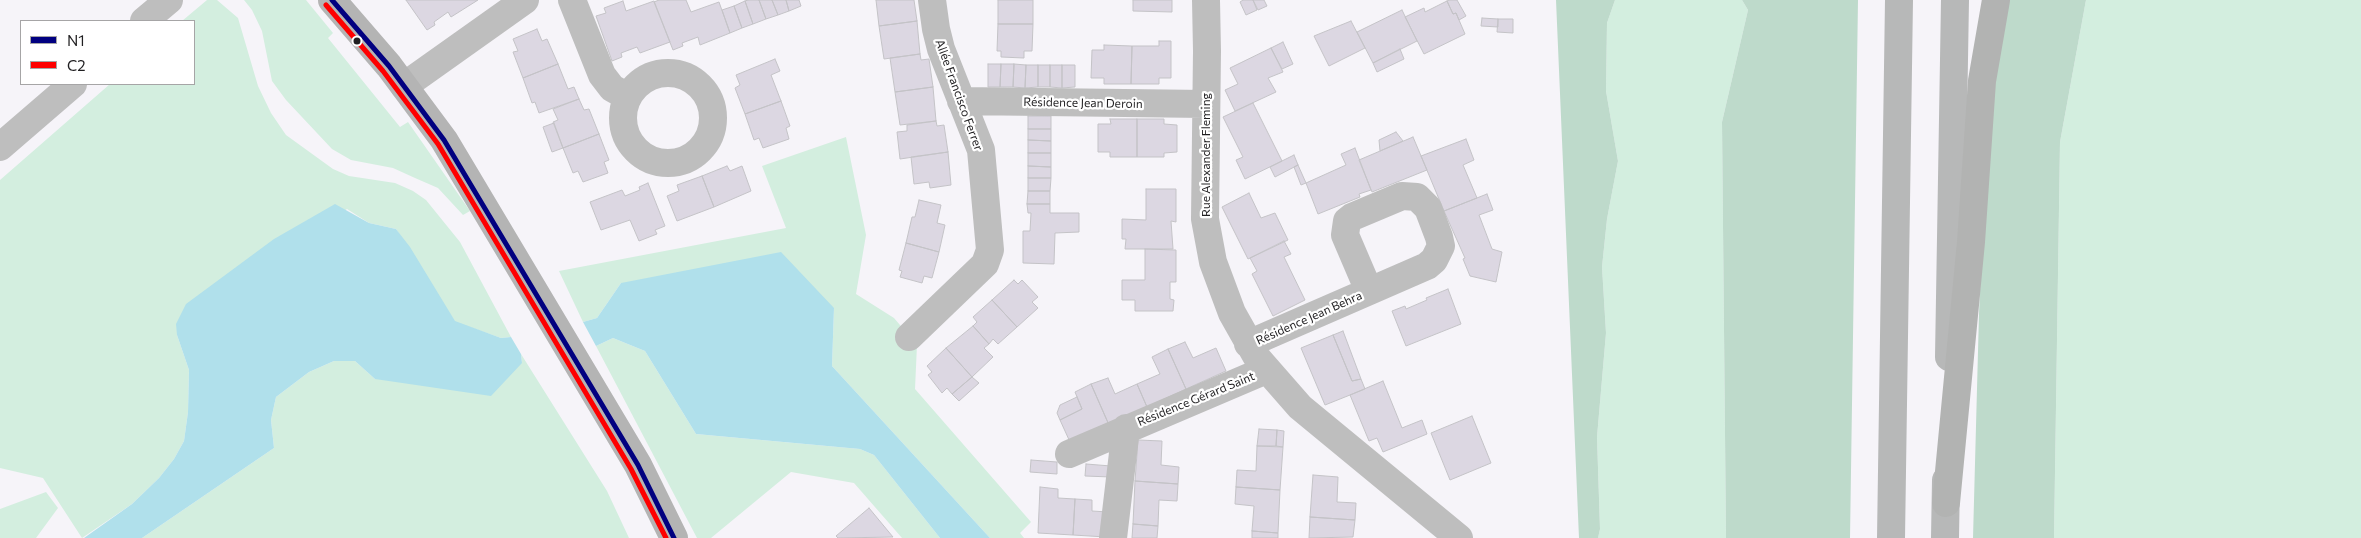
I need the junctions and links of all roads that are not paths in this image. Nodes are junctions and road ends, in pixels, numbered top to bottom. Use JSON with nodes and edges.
{"nodes":[{"id":1,"x":169,"y":0,"type":"edge"},
{"id":2,"x":332,"y":0,"type":"edge"},
{"id":3,"x":525,"y":0,"type":"edge"},
{"id":4,"x":572,"y":0,"type":"edge"},
{"id":5,"x":932,"y":0,"type":"edge"},
{"id":6,"x":1206,"y":0,"type":"edge"},
{"id":7,"x":1899,"y":0,"type":"edge"},
{"id":8,"x":1955,"y":0,"type":"edge"},
{"id":9,"x":1996,"y":0,"type":"edge"},
{"id":10,"x":145,"y":20,"type":"edge"},
{"id":11,"x":72,"y":85,"type":"edge"},
{"id":12,"x":404,"y":86,"type":"junction"},
{"id":13,"x":628,"y":97,"type":"dead end"},
{"id":14,"x":961,"y":101,"type":"junction"},
{"id":15,"x":1206,"y":104,"type":"junction"},
{"id":16,"x":0,"y":147,"type":"edge"},
{"id":17,"x":1370,"y":291,"type":"dead end"},
{"id":18,"x":909,"y":338,"type":"dead end"},
{"id":19,"x":1248,"y":344,"type":"junction"},
{"id":20,"x":1266,"y":370,"type":"junction"},
{"id":21,"x":1126,"y":428,"type":"junction"},
{"id":22,"x":1892,"y":444,"type":"junction"},
{"id":23,"x":1069,"y":454,"type":"dead end"},
{"id":24,"x":1946,"y":504,"type":"junction"},
{"id":25,"x":674,"y":538,"type":"edge"},
{"id":26,"x":1113,"y":538,"type":"edge"},
{"id":27,"x":1459,"y":538,"type":"edge"},
{"id":28,"x":1879,"y":538,"type":"edge"},
{"id":29,"x":1890,"y":538,"type":"edge"},
{"id":30,"x":1945,"y":538,"type":"edge"}],
"edges":[{"from":1,"to":10,"type":"street"},
{"from":2,"to":12,"type":"street"},
{"from":3,"to":12,"type":"street"},
{"from":4,"to":13,"type":"street"},
{"from":5,"to":14,"type":"street","name":"Allée Francisco Ferrer"},
{"from":6,"to":15,"type":"street","name":"Rue Alexander Fleming"},
{"from":7,"to":22,"type":"main road"},
{"from":8,"to":24,"type":"main road"},
{"from":9,"to":24,"type":"highway"},
{"from":11,"to":16,"type":"street"},
{"from":12,"to":25,"type":"street"},
{"from":14,"to":15,"type":"street","name":"Résidence Jean Deroin"},
{"from":14,"to":18,"type":"street","name":"Allée Francisco Ferrer"},
{"from":15,"to":19,"type":"street","name":"Rue Alexander Fleming"},
{"from":17,"to":19,"type":"street","name":"Résidence Jean Behra"},
{"from":19,"to":20,"type":"street","name":"Rue Alexander Fleming"},
{"from":20,"to":21,"type":"street","name":"Résidence Gérard Saint"},
{"from":20,"to":27,"type":"street","name":"Rue Alexander Fleming"},
{"from":21,"to":23,"type":"street","name":"Résidence Gérard Saint"},
{"from":21,"to":26,"type":"street","name":"Résidence Gérard Saint"},
{"from":22,"to":28,"type":"street"},
{"from":22,"to":29,"type":"main road"},
{"from":24,"to":30,"type":"main road"}]}
